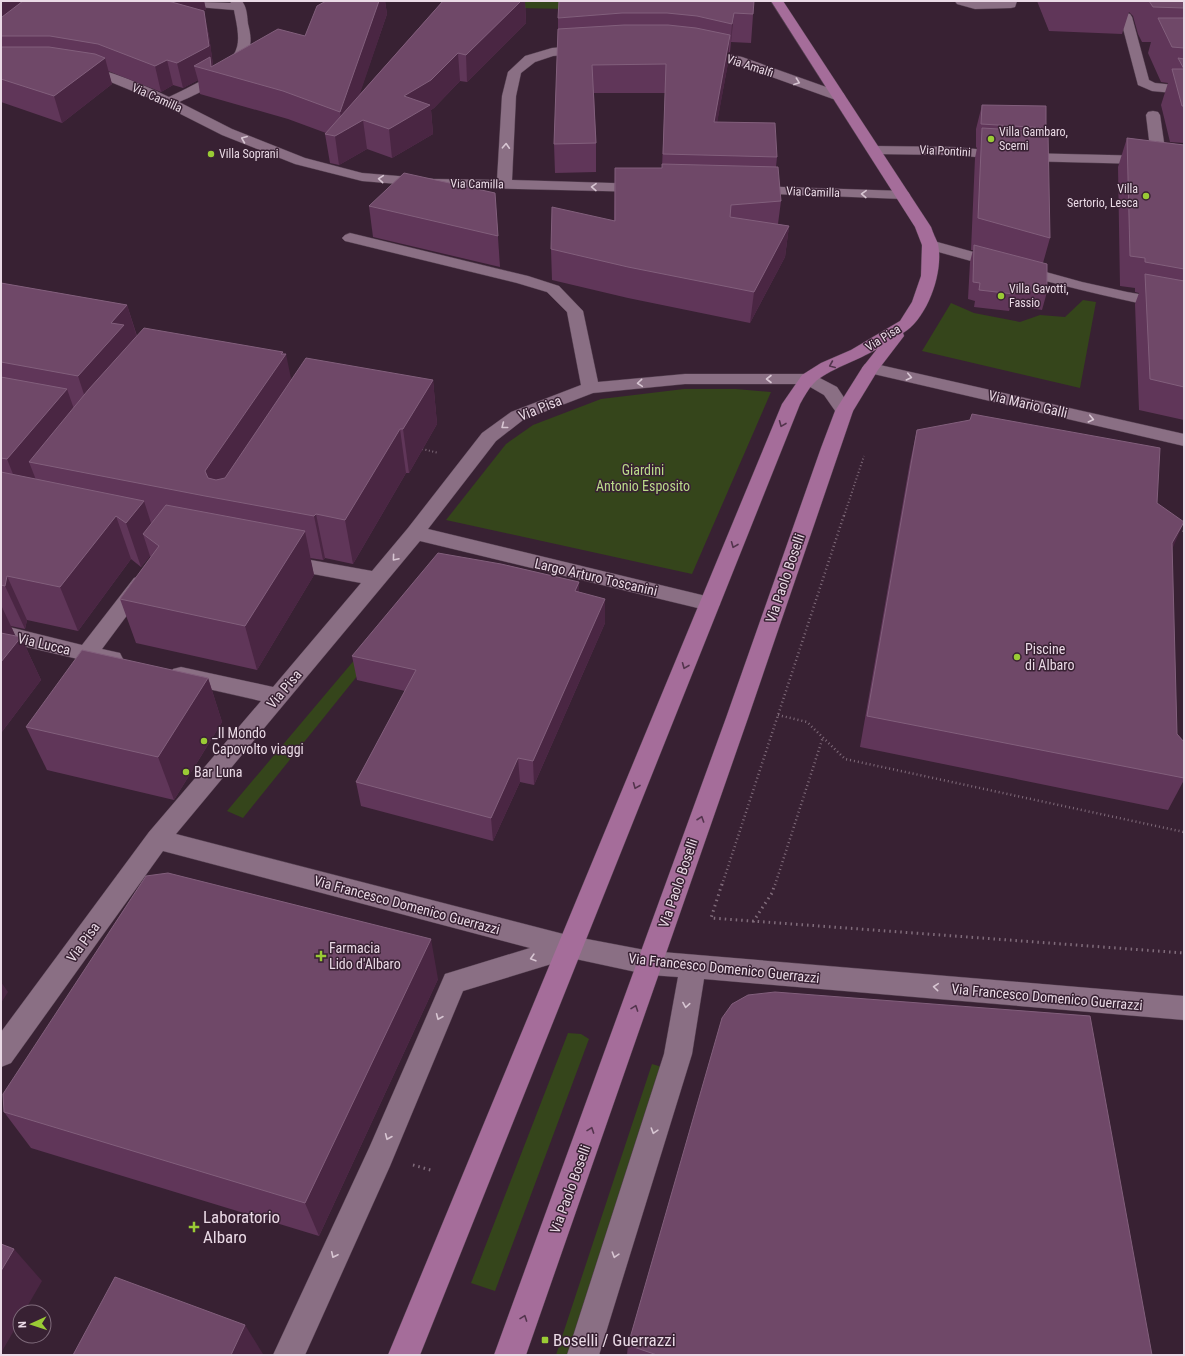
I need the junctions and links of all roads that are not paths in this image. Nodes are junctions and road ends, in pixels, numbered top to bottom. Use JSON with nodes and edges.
{"nodes":[{"id":1,"x":174,"y":1,"type":"edge"},
{"id":2,"x":777,"y":1,"type":"edge"},
{"id":3,"x":961,"y":1,"type":"edge"},
{"id":4,"x":1010,"y":1,"type":"edge"},
{"id":5,"x":238,"y":4,"type":"edge"},
{"id":6,"x":1126,"y":16,"type":"dead end"},
{"id":7,"x":1133,"y":47,"type":"junction"},
{"id":8,"x":1147,"y":47,"type":"dead end"},
{"id":9,"x":603,"y":49,"type":"edge"},
{"id":10,"x":687,"y":50,"type":"edge"},
{"id":11,"x":72,"y":68,"type":"edge"},
{"id":12,"x":1184,"y":90,"type":"edge"},
{"id":13,"x":838,"y":96,"type":"junction"},
{"id":14,"x":169,"y":102,"type":"junction"},
{"id":15,"x":1153,"y":115,"type":"dead end"},
{"id":16,"x":874,"y":150,"type":"junction"},
{"id":17,"x":1159,"y":160,"type":"junction"},
{"id":18,"x":1184,"y":161,"type":"edge"},
{"id":19,"x":504,"y":185,"type":"junction"},
{"id":20,"x":659,"y":188,"type":"edge"},
{"id":21,"x":738,"y":190,"type":"edge"},
{"id":22,"x":902,"y":195,"type":"junction"},
{"id":23,"x":350,"y":238,"type":"dead end"},
{"id":24,"x":930,"y":245,"type":"junction"},
{"id":25,"x":1184,"y":307,"type":"edge"},
{"id":26,"x":906,"y":324,"type":"junction"},
{"id":27,"x":872,"y":368,"type":"junction"},
{"id":28,"x":808,"y":379,"type":"junction"},
{"id":29,"x":590,"y":388,"type":"junction"},
{"id":30,"x":844,"y":411,"type":"junction"},
{"id":31,"x":1184,"y":440,"type":"edge"},
{"id":32,"x":415,"y":534,"type":"junction"},
{"id":33,"x":262,"y":558,"type":"edge"},
{"id":34,"x":154,"y":566,"type":"edge"},
{"id":35,"x":377,"y":579,"type":"junction"},
{"id":36,"x":710,"y":604,"type":"junction"},
{"id":37,"x":1,"y":633,"type":"edge"},
{"id":38,"x":87,"y":654,"type":"junction"},
{"id":39,"x":133,"y":664,"type":"edge"},
{"id":40,"x":163,"y":671,"type":"edge"},
{"id":41,"x":277,"y":696,"type":"junction"},
{"id":42,"x":158,"y":839,"type":"junction"},
{"id":43,"x":571,"y":947,"type":"junction"},
{"id":44,"x":650,"y":963,"type":"junction"},
{"id":45,"x":693,"y":967,"type":"junction"},
{"id":46,"x":1184,"y":1008,"type":"edge"},
{"id":47,"x":1,"y":1054,"type":"edge"},
{"id":48,"x":289,"y":1355,"type":"edge"},
{"id":49,"x":404,"y":1355,"type":"edge"},
{"id":50,"x":510,"y":1355,"type":"edge"},
{"id":51,"x":583,"y":1355,"type":"edge"}],
"edges":[{"from":1,"to":5,"type":"street"},
{"from":2,"to":13,"type":"main road","name":"Via Pisa"},
{"from":3,"to":4,"type":"street"},
{"from":5,"to":14,"type":"street"},
{"from":6,"to":7,"type":"street"},
{"from":7,"to":8,"type":"street"},
{"from":7,"to":12,"type":"street"},
{"from":19,"to":9,"type":"street","one_way":true},
{"from":10,"to":13,"type":"street","name":"Via Amalfi","one_way":true},
{"from":11,"to":14,"type":"street","name":"Via Camilla"},
{"from":13,"to":16,"type":"main road","name":"Via Pisa"},
{"from":19,"to":14,"type":"street","name":"Via Camilla","one_way":true},
{"from":15,"to":17,"type":"street"},
{"from":16,"to":17,"type":"street","name":"Via Pontini"},
{"from":16,"to":22,"type":"main road","name":"Via Pisa"},
{"from":17,"to":18,"type":"street","name":"Via Pontini"},
{"from":20,"to":19,"type":"street","name":"Via Camilla","one_way":true},
{"from":22,"to":21,"type":"street","name":"Via Camilla","one_way":true},
{"from":22,"to":24,"type":"main road","name":"Via Pisa"},
{"from":23,"to":29,"type":"street"},
{"from":24,"to":25,"type":"street"},
{"from":24,"to":26,"type":"main road","name":"Via Pisa"},
{"from":26,"to":27,"type":"main road","name":"Via Paolo Boselli"},
{"from":26,"to":28,"type":"main road","name":"Via Pisa","one_way":true},
{"from":27,"to":30,"type":"main road","name":"Via Paolo Boselli"},
{"from":27,"to":31,"type":"street","name":"Via Mario Galli","one_way":true},
{"from":28,"to":29,"type":"street","name":"Via Pisa","one_way":true},
{"from":28,"to":30,"type":"street"},
{"from":28,"to":36,"type":"main road","one_way":true},
{"from":29,"to":32,"type":"street","name":"Via Pisa","one_way":true},
{"from":44,"to":30,"type":"main road","name":"Via Paolo Boselli","one_way":true},
{"from":32,"to":35,"type":"street","name":"Via Pisa","one_way":true},
{"from":32,"to":36,"type":"street","name":"Largo Arturo Toscanini"},
{"from":33,"to":35,"type":"street"},
{"from":34,"to":38,"type":"street","name":"Via Lucca"},
{"from":35,"to":41,"type":"street","name":"Via Pisa"},
{"from":36,"to":43,"type":"main road","one_way":true},
{"from":37,"to":38,"type":"street","name":"Via Lucca"},
{"from":38,"to":39,"type":"street","name":"Via Lucca"},
{"from":40,"to":41,"type":"street"},
{"from":41,"to":42,"type":"street","name":"Via Pisa"},
{"from":42,"to":43,"type":"street","name":"Via Francesco Domenico Guerrazzi"},
{"from":42,"to":47,"type":"street","name":"Via Pisa"},
{"from":43,"to":44,"type":"street","name":"Via Francesco Domenico Guerrazzi"},
{"from":43,"to":48,"type":"street","one_way":true},
{"from":43,"to":49,"type":"main road"},
{"from":44,"to":45,"type":"street","name":"Via Francesco Domenico Guerrazzi"},
{"from":50,"to":44,"type":"main road","name":"Via Paolo Boselli","one_way":true},
{"from":46,"to":45,"type":"street","name":"Via Francesco Domenico Guerrazzi","one_way":true},
{"from":45,"to":51,"type":"street","one_way":true}]}
